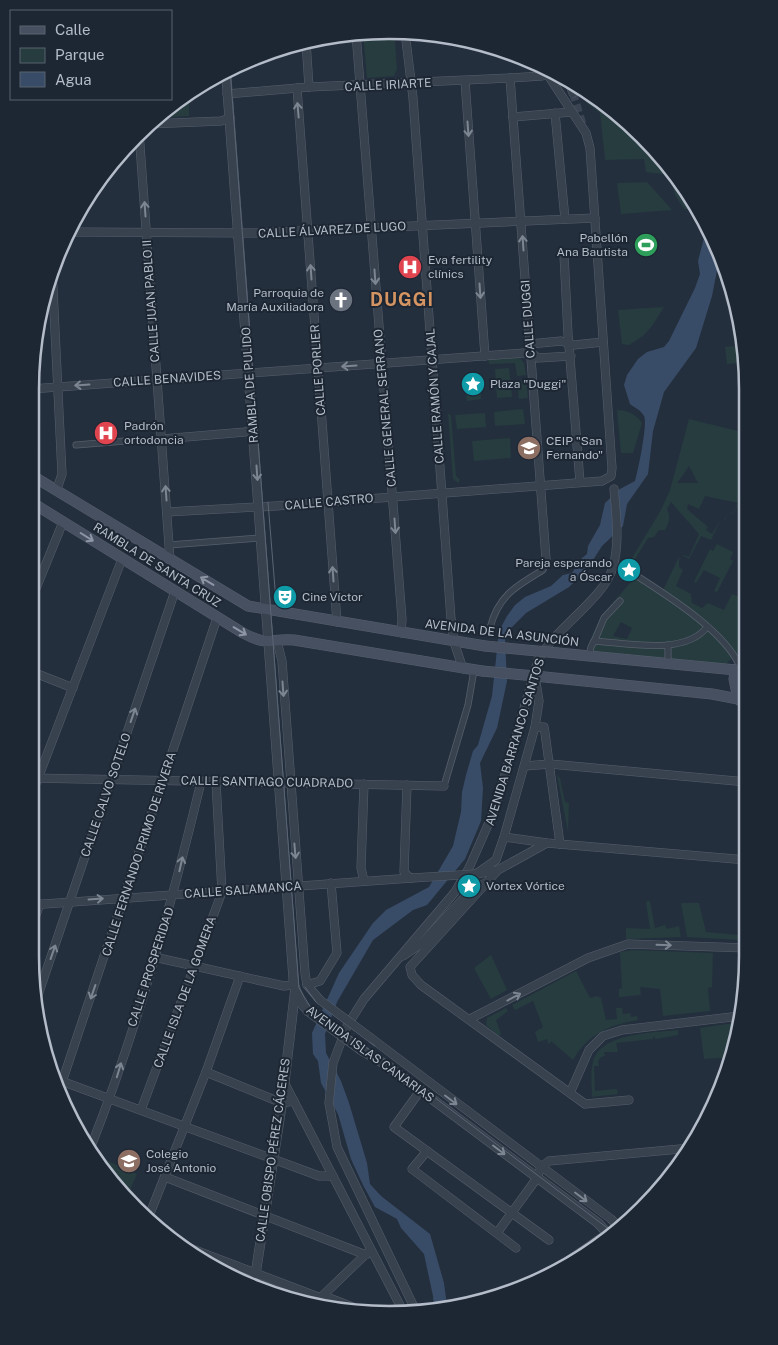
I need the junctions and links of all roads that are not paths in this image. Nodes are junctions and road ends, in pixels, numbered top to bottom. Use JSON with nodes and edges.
{"nodes":[{"id":1,"x":406,"y":39,"type":"edge"},
{"id":2,"x":357,"y":40,"type":"edge"},
{"id":3,"x":306,"y":49,"type":"edge"},
{"id":4,"x":543,"y":74,"type":"edge"},
{"id":5,"x":510,"y":78,"type":"junction"},
{"id":6,"x":227,"y":79,"type":"edge"},
{"id":7,"x":551,"y":79,"type":"edge"},
{"id":8,"x":465,"y":81,"type":"junction"},
{"id":9,"x":411,"y":84,"type":"junction"},
{"id":10,"x":360,"y":86,"type":"junction"},
{"id":11,"x":297,"y":88,"type":"junction"},
{"id":12,"x":309,"y":88,"type":"junction"},
{"id":13,"x":228,"y":94,"type":"junction"},
{"id":14,"x":572,"y":112,"type":"junction"},
{"id":15,"x":555,"y":113,"type":"junction"},
{"id":16,"x":513,"y":117,"type":"junction"},
{"id":17,"x":230,"y":118,"type":"junction"},
{"id":18,"x":161,"y":124,"type":"edge"},
{"id":19,"x":140,"y":142,"type":"edge"},
{"id":20,"x":594,"y":218,"type":"junction"},
{"id":21,"x":565,"y":219,"type":"junction"},
{"id":22,"x":521,"y":221,"type":"junction"},
{"id":23,"x":475,"y":223,"type":"junction"},
{"id":24,"x":422,"y":226,"type":"junction"},
{"id":25,"x":372,"y":228,"type":"junction"},
{"id":26,"x":308,"y":231,"type":"junction"},
{"id":27,"x":76,"y":232,"type":"edge"},
{"id":28,"x":146,"y":232,"type":"junction"},
{"id":29,"x":238,"y":232,"type":"junction"},
{"id":30,"x":564,"y":255,"type":"dead end"},
{"id":31,"x":53,"y":291,"type":"edge"},
{"id":32,"x":602,"y":342,"type":"junction"},
{"id":33,"x":569,"y":343,"type":"junction"},
{"id":34,"x":530,"y":344,"type":"junction"},
{"id":35,"x":530,"y":353,"type":"junction"},
{"id":36,"x":485,"y":356,"type":"junction"},
{"id":37,"x":571,"y":356,"type":"junction"},
{"id":38,"x":432,"y":360,"type":"junction"},
{"id":39,"x":382,"y":363,"type":"junction"},
{"id":40,"x":318,"y":369,"type":"junction"},
{"id":41,"x":249,"y":373,"type":"junction"},
{"id":42,"x":157,"y":380,"type":"junction"},
{"id":43,"x":56,"y":387,"type":"junction"},
{"id":44,"x":39,"y":388,"type":"edge"},
{"id":45,"x":253,"y":429,"type":"junction"},
{"id":46,"x":162,"y":439,"type":"junction"},
{"id":47,"x":137,"y":440,"type":"dead end"},
{"id":48,"x":76,"y":445,"type":"dead end"},
{"id":49,"x":39,"y":479,"type":"edge"},
{"id":50,"x":580,"y":482,"type":"junction"},
{"id":51,"x":540,"y":485,"type":"junction"},
{"id":52,"x":56,"y":489,"type":"junction"},
{"id":53,"x":614,"y":489,"type":"dead end"},
{"id":54,"x":442,"y":493,"type":"junction"},
{"id":55,"x":392,"y":497,"type":"junction"},
{"id":56,"x":328,"y":502,"type":"junction"},
{"id":57,"x":258,"y":506,"type":"junction"},
{"id":58,"x":39,"y":507,"type":"edge"},
{"id":59,"x":167,"y":512,"type":"junction"},
{"id":60,"x":63,"y":522,"type":"junction"},
{"id":61,"x":260,"y":538,"type":"junction"},
{"id":62,"x":169,"y":545,"type":"junction"},
{"id":63,"x":122,"y":559,"type":"junction"},
{"id":64,"x":170,"y":559,"type":"junction"},
{"id":65,"x":546,"y":562,"type":"joint"},
{"id":66,"x":637,"y":576,"type":"dead end"},
{"id":67,"x":39,"y":581,"type":"edge"},
{"id":68,"x":174,"y":591,"type":"junction"},
{"id":69,"x":620,"y":601,"type":"dead end"},
{"id":70,"x":265,"y":610,"type":"junction"},
{"id":71,"x":217,"y":618,"type":"junction"},
{"id":72,"x":337,"y":622,"type":"junction"},
{"id":73,"x":707,"y":627,"type":"junction"},
{"id":74,"x":490,"y":628,"type":"dead end"},
{"id":75,"x":401,"y":633,"type":"junction"},
{"id":76,"x":272,"y":642,"type":"junction"},
{"id":77,"x":454,"y":642,"type":"junction"},
{"id":78,"x":594,"y":642,"type":"junction"},
{"id":79,"x":668,"y":645,"type":"junction"},
{"id":80,"x":590,"y":656,"type":"junction"},
{"id":81,"x":668,"y":660,"type":"dead end"},
{"id":82,"x":739,"y":660,"type":"edge"},
{"id":83,"x":739,"y":666,"type":"edge"},
{"id":84,"x":463,"y":669,"type":"junction"},
{"id":85,"x":478,"y":671,"type":"junction"},
{"id":86,"x":739,"y":672,"type":"edge"},
{"id":87,"x":39,"y":675,"type":"edge"},
{"id":88,"x":535,"y":676,"type":"junction"},
{"id":89,"x":73,"y":688,"type":"junction"},
{"id":90,"x":738,"y":699,"type":"joint"},
{"id":91,"x":535,"y":727,"type":"junction"},
{"id":92,"x":550,"y":764,"type":"junction"},
{"id":93,"x":39,"y":766,"type":"edge"},
{"id":94,"x":525,"y":766,"type":"junction"},
{"id":95,"x":39,"y":778,"type":"edge"},
{"id":96,"x":112,"y":778,"type":"junction"},
{"id":97,"x":164,"y":780,"type":"junction"},
{"id":98,"x":739,"y":781,"type":"edge"},
{"id":99,"x":201,"y":782,"type":"junction"},
{"id":100,"x":216,"y":782,"type":"junction"},
{"id":101,"x":279,"y":783,"type":"junction"},
{"id":102,"x":290,"y":784,"type":"junction"},
{"id":103,"x":364,"y":784,"type":"junction"},
{"id":104,"x":407,"y":785,"type":"junction"},
{"id":105,"x":444,"y":786,"type":"joint"},
{"id":106,"x":504,"y":837,"type":"junction"},
{"id":107,"x":547,"y":843,"type":"junction"},
{"id":108,"x":560,"y":844,"type":"junction"},
{"id":109,"x":739,"y":859,"type":"edge"},
{"id":110,"x":496,"y":860,"type":"junction"},
{"id":111,"x":502,"y":868,"type":"junction"},
{"id":112,"x":404,"y":872,"type":"junction"},
{"id":113,"x":476,"y":874,"type":"junction"},
{"id":114,"x":411,"y":878,"type":"junction"},
{"id":115,"x":396,"y":879,"type":"junction"},
{"id":116,"x":364,"y":881,"type":"junction"},
{"id":117,"x":331,"y":883,"type":"junction"},
{"id":118,"x":487,"y":883,"type":"junction"},
{"id":119,"x":299,"y":886,"type":"junction"},
{"id":120,"x":286,"y":888,"type":"junction"},
{"id":121,"x":222,"y":892,"type":"junction"},
{"id":122,"x":174,"y":895,"type":"junction"},
{"id":123,"x":125,"y":898,"type":"junction"},
{"id":124,"x":70,"y":901,"type":"junction"},
{"id":125,"x":40,"y":904,"type":"edge"},
{"id":126,"x":739,"y":948,"type":"edge"},
{"id":127,"x":154,"y":956,"type":"junction"},
{"id":128,"x":395,"y":961,"type":"junction"},
{"id":129,"x":194,"y":966,"type":"junction"},
{"id":130,"x":240,"y":976,"type":"junction"},
{"id":131,"x":308,"y":985,"type":"junction"},
{"id":132,"x":40,"y":988,"type":"edge"},
{"id":133,"x":295,"y":989,"type":"junction"},
{"id":134,"x":306,"y":1009,"type":"junction"},
{"id":135,"x":292,"y":1016,"type":"junction"},
{"id":136,"x":734,"y":1017,"type":"edge"},
{"id":137,"x":470,"y":1019,"type":"junction"},
{"id":138,"x":206,"y":1072,"type":"junction"},
{"id":139,"x":283,"y":1080,"type":"junction"},
{"id":140,"x":62,"y":1082,"type":"joint"},
{"id":141,"x":420,"y":1091,"type":"junction"},
{"id":142,"x":570,"y":1093,"type":"junction"},
{"id":143,"x":110,"y":1099,"type":"junction"},
{"id":144,"x":629,"y":1100,"type":"dead end"},
{"id":145,"x":294,"y":1101,"type":"junction"},
{"id":146,"x":282,"y":1103,"type":"junction"},
{"id":147,"x":141,"y":1110,"type":"junction"},
{"id":148,"x":184,"y":1127,"type":"junction"},
{"id":149,"x":93,"y":1142,"type":"edge"},
{"id":150,"x":681,"y":1149,"type":"edge"},
{"id":151,"x":427,"y":1151,"type":"junction"},
{"id":152,"x":273,"y":1160,"type":"junction"},
{"id":153,"x":541,"y":1167,"type":"junction"},
{"id":154,"x":333,"y":1176,"type":"junction"},
{"id":155,"x":165,"y":1177,"type":"junction"},
{"id":156,"x":537,"y":1178,"type":"junction"},
{"id":157,"x":150,"y":1212,"type":"edge"},
{"id":158,"x":511,"y":1213,"type":"junction"},
{"id":159,"x":264,"y":1216,"type":"junction"},
{"id":160,"x":615,"y":1223,"type":"edge"},
{"id":161,"x":605,"y":1231,"type":"edge"},
{"id":162,"x":497,"y":1233,"type":"junction"},
{"id":163,"x":549,"y":1240,"type":"dead end"},
{"id":164,"x":516,"y":1248,"type":"dead end"},
{"id":165,"x":368,"y":1252,"type":"junction"},
{"id":166,"x":206,"y":1254,"type":"edge"},
{"id":167,"x":256,"y":1273,"type":"junction"},
{"id":168,"x":255,"y":1280,"type":"edge"},
{"id":169,"x":322,"y":1297,"type":"junction"},
{"id":170,"x":319,"y":1300,"type":"edge"},
{"id":171,"x":338,"y":1302,"type":"edge"},
{"id":172,"x":400,"y":1306,"type":"edge"},
{"id":173,"x":413,"y":1306,"type":"edge"}],
"edges":[{"from":1,"to":9,"type":"street","name":"CALLE RAMÓN Y CAJAL"},
{"from":2,"to":10,"type":"street","name":"CALLE GENERAL SERRANO"},
{"from":3,"to":12,"type":"street"},
{"from":4,"to":5,"type":"street","name":"CALLE IRIARTE"},
{"from":5,"to":8,"type":"street","name":"CALLE IRIARTE"},
{"from":5,"to":16,"type":"street","name":"CALLE DUGGI"},
{"from":6,"to":13,"type":"street","name":"RAMBLA DE PULIDO"},
{"from":7,"to":14,"type":"street"},
{"from":8,"to":9,"type":"street","name":"CALLE IRIARTE"},
{"from":8,"to":23,"type":"street","one_way":true},
{"from":9,"to":10,"type":"street","name":"CALLE IRIARTE"},
{"from":9,"to":24,"type":"street","name":"CALLE RAMÓN Y CAJAL"},
{"from":10,"to":12,"type":"street","name":"CALLE IRIARTE"},
{"from":10,"to":25,"type":"street","name":"CALLE GENERAL SERRANO"},
{"from":11,"to":12,"type":"street","name":"CALLE IRIARTE"},
{"from":11,"to":13,"type":"street","name":"CALLE IRIARTE"},
{"from":26,"to":11,"type":"street","name":"CALLE PORLIER","one_way":true},
{"from":13,"to":17,"type":"street","name":"RAMBLA DE PULIDO"},
{"from":14,"to":15,"type":"street"},
{"from":14,"to":20,"type":"street"},
{"from":15,"to":16,"type":"street"},
{"from":15,"to":21,"type":"street"},
{"from":16,"to":22,"type":"street","name":"CALLE DUGGI"},
{"from":17,"to":18,"type":"street"},
{"from":17,"to":29,"type":"street","name":"RAMBLA DE PULIDO"},
{"from":28,"to":19,"type":"street","name":"CALLE JUAN PABLO II","one_way":true},
{"from":20,"to":21,"type":"street","name":"CALLE ÁLVAREZ DE LUGO"},
{"from":20,"to":32,"type":"street"},
{"from":21,"to":22,"type":"street","name":"CALLE ÁLVAREZ DE LUGO"},
{"from":22,"to":23,"type":"street","name":"CALLE ÁLVAREZ DE LUGO"},
{"from":34,"to":22,"type":"street","name":"CALLE DUGGI","one_way":true},
{"from":23,"to":24,"type":"street","name":"CALLE ÁLVAREZ DE LUGO"},
{"from":23,"to":36,"type":"street","one_way":true},
{"from":24,"to":25,"type":"street","name":"CALLE ÁLVAREZ DE LUGO"},
{"from":24,"to":38,"type":"street","name":"CALLE RAMÓN Y CAJAL"},
{"from":25,"to":26,"type":"street","name":"CALLE ÁLVAREZ DE LUGO"},
{"from":25,"to":39,"type":"street","name":"CALLE GENERAL SERRANO","one_way":true},
{"from":26,"to":29,"type":"street","name":"CALLE ÁLVAREZ DE LUGO"},
{"from":40,"to":26,"type":"street","name":"CALLE PORLIER","one_way":true},
{"from":27,"to":28,"type":"street","name":"CALLE ÁLVAREZ DE LUGO"},
{"from":28,"to":29,"type":"street","name":"CALLE ÁLVAREZ DE LUGO"},
{"from":28,"to":42,"type":"street","name":"CALLE JUAN PABLO II"},
{"from":29,"to":41,"type":"street","name":"RAMBLA DE PULIDO"},
{"from":30,"to":33,"type":"street"},
{"from":31,"to":43,"type":"street"},
{"from":32,"to":33,"type":"street"},
{"from":32,"to":50,"type":"street","name":"CALLE CASTRO"},
{"from":33,"to":34,"type":"street"},
{"from":33,"to":37,"type":"street"},
{"from":34,"to":35,"type":"street","name":"CALLE DUGGI"},
{"from":35,"to":36,"type":"street","name":"CALLE BENAVIDES"},
{"from":35,"to":37,"type":"street","name":"CALLE BENAVIDES"},
{"from":35,"to":51,"type":"street","name":"CALLE DUGGI"},
{"from":36,"to":38,"type":"street","name":"CALLE BENAVIDES"},
{"from":37,"to":50,"type":"street"},
{"from":38,"to":39,"type":"street","name":"CALLE BENAVIDES"},
{"from":38,"to":54,"type":"street","name":"CALLE RAMÓN Y CAJAL"},
{"from":39,"to":40,"type":"street","name":"CALLE BENAVIDES","one_way":true},
{"from":39,"to":55,"type":"street","name":"CALLE GENERAL SERRANO"},
{"from":40,"to":41,"type":"street","name":"CALLE BENAVIDES"},
{"from":40,"to":56,"type":"street","name":"CALLE PORLIER"},
{"from":41,"to":42,"type":"street","name":"CALLE BENAVIDES"},
{"from":41,"to":45,"type":"street","name":"RAMBLA DE PULIDO"},
{"from":42,"to":43,"type":"street","name":"CALLE BENAVIDES","one_way":true},
{"from":42,"to":46,"type":"street","name":"CALLE JUAN PABLO II"},
{"from":43,"to":44,"type":"street","name":"CALLE BENAVIDES"},
{"from":43,"to":52,"type":"street"},
{"from":45,"to":46,"type":"street"},
{"from":45,"to":57,"type":"street","name":"RAMBLA DE PULIDO","one_way":true},
{"from":59,"to":46,"type":"street","name":"CALLE JUAN PABLO II","one_way":true},
{"from":47,"to":48,"type":"street"},
{"from":49,"to":52,"type":"main road","name":"RAMBLA DE SANTA CRUZ"},
{"from":50,"to":51,"type":"street","name":"CALLE CASTRO"},
{"from":51,"to":54,"type":"street","name":"CALLE CASTRO"},
{"from":51,"to":65,"type":"street","name":"CALLE DUGGI"},
{"from":52,"to":64,"type":"main road","name":"RAMBLA DE SANTA CRUZ"},
{"from":53,"to":128,"type":"street","name":"AVENIDA BARRANCO SANTOS"},
{"from":54,"to":55,"type":"street","name":"CALLE CASTRO"},
{"from":54,"to":77,"type":"street","name":"CALLE RAMÓN Y CAJAL"},
{"from":55,"to":56,"type":"street","name":"CALLE CASTRO"},
{"from":55,"to":75,"type":"street","name":"CALLE GENERAL SERRANO","one_way":true},
{"from":56,"to":57,"type":"street","name":"CALLE CASTRO"},
{"from":72,"to":56,"type":"street","name":"CALLE PORLIER","one_way":true},
{"from":57,"to":59,"type":"street","name":"CALLE CASTRO"},
{"from":57,"to":61,"type":"street","name":"RAMBLA DE PULIDO"},
{"from":58,"to":60,"type":"main road","name":"RAMBLA DE SANTA CRUZ"},
{"from":59,"to":62,"type":"street","name":"CALLE JUAN PABLO II"},
{"from":60,"to":63,"type":"main road","name":"RAMBLA DE SANTA CRUZ","one_way":true},
{"from":60,"to":67,"type":"street"},
{"from":61,"to":62,"type":"street"},
{"from":61,"to":70,"type":"street","name":"RAMBLA DE PULIDO"},
{"from":62,"to":64,"type":"street","name":"CALLE JUAN PABLO II"},
{"from":63,"to":68,"type":"main road","name":"RAMBLA DE SANTA CRUZ"},
{"from":63,"to":89,"type":"street"},
{"from":70,"to":64,"type":"main road","name":"RAMBLA DE SANTA CRUZ","one_way":true},
{"from":65,"to":74,"type":"street","name":"CALLE DUGGI"},
{"from":66,"to":73,"type":"street"},
{"from":68,"to":71,"type":"main road","name":"RAMBLA DE SANTA CRUZ"},
{"from":96,"to":68,"type":"street","name":"CALLE CALVO SOTELO","one_way":true},
{"from":69,"to":78,"type":"street"},
{"from":70,"to":72,"type":"main road","name":"AVENIDA DE LA ASUNCIÓN"},
{"from":70,"to":76,"type":"street","name":"AVENIDA ISLAS CANARIAS"},
{"from":71,"to":76,"type":"main road","name":"RAMBLA DE SANTA CRUZ","one_way":true},
{"from":71,"to":97,"type":"street","name":"CALLE FERNANDO PRIMO DE RIVERA"},
{"from":72,"to":75,"type":"main road","name":"AVENIDA DE LA ASUNCIÓN"},
{"from":73,"to":79,"type":"street"},
{"from":73,"to":82,"type":"street"},
{"from":75,"to":77,"type":"main road","name":"AVENIDA DE LA ASUNCIÓN"},
{"from":76,"to":84,"type":"main road"},
{"from":76,"to":101,"type":"street","name":"AVENIDA ISLAS CANARIAS"},
{"from":76,"to":102,"type":"street","name":"AVENIDA ISLAS CANARIAS","one_way":true},
{"from":77,"to":80,"type":"main road","name":"AVENIDA DE LA ASUNCIÓN","bridge":true},
{"from":77,"to":84,"type":"street","name":"CALLE RAMÓN Y CAJAL"},
{"from":78,"to":79,"type":"street"},
{"from":78,"to":80,"type":"street"},
{"from":79,"to":81,"type":"street"},
{"from":80,"to":83,"type":"main road","name":"AVENIDA DE LA ASUNCIÓN"},
{"from":84,"to":85,"type":"main road"},
{"from":85,"to":88,"type":"main road","bridge":true},
{"from":85,"to":105,"type":"street"},
{"from":86,"to":90,"type":"main road"},
{"from":87,"to":89,"type":"street"},
{"from":88,"to":90,"type":"main road"},
{"from":88,"to":91,"type":"street"},
{"from":89,"to":93,"type":"street"},
{"from":91,"to":92,"type":"street"},
{"from":91,"to":94,"type":"street"},
{"from":92,"to":94,"type":"street"},
{"from":92,"to":98,"type":"street"},
{"from":92,"to":108,"type":"street"},
{"from":94,"to":106,"type":"street"},
{"from":95,"to":96,"type":"street","name":"CALLE SANTIAGO CUADRADO"},
{"from":96,"to":97,"type":"street","name":"CALLE SANTIAGO CUADRADO"},
{"from":96,"to":124,"type":"street","name":"CALLE CALVO SOTELO"},
{"from":97,"to":99,"type":"street","name":"CALLE SANTIAGO CUADRADO"},
{"from":97,"to":123,"type":"street","name":"CALLE FERNANDO PRIMO DE RIVERA"},
{"from":99,"to":100,"type":"street","name":"CALLE SANTIAGO CUADRADO"},
{"from":122,"to":99,"type":"street","name":"CALLE PROSPERIDAD","one_way":true},
{"from":100,"to":101,"type":"street","name":"CALLE SANTIAGO CUADRADO"},
{"from":100,"to":121,"type":"street","name":"CALLE ISLA DE LA GOMERA"},
{"from":101,"to":102,"type":"street","name":"CALLE SANTIAGO CUADRADO"},
{"from":101,"to":120,"type":"street","name":"AVENIDA ISLAS CANARIAS"},
{"from":102,"to":103,"type":"street","name":"CALLE SANTIAGO CUADRADO"},
{"from":102,"to":119,"type":"street","name":"AVENIDA ISLAS CANARIAS","one_way":true},
{"from":103,"to":104,"type":"street","name":"CALLE SANTIAGO CUADRADO"},
{"from":103,"to":116,"type":"street"},
{"from":104,"to":105,"type":"street","name":"CALLE SANTIAGO CUADRADO"},
{"from":104,"to":112,"type":"street"},
{"from":106,"to":107,"type":"street"},
{"from":106,"to":110,"type":"street"},
{"from":107,"to":108,"type":"street"},
{"from":107,"to":111,"type":"street"},
{"from":108,"to":109,"type":"street"},
{"from":110,"to":111,"type":"street"},
{"from":110,"to":113,"type":"street"},
{"from":111,"to":113,"type":"street","name":"CALLE SALAMANCA"},
{"from":111,"to":118,"type":"street"},
{"from":112,"to":114,"type":"street"},
{"from":112,"to":115,"type":"street"},
{"from":113,"to":114,"type":"street","name":"CALLE SALAMANCA","bridge":true},
{"from":114,"to":115,"type":"street","name":"CALLE SALAMANCA"},
{"from":115,"to":116,"type":"street","name":"CALLE SALAMANCA"},
{"from":116,"to":117,"type":"street","name":"CALLE SALAMANCA"},
{"from":117,"to":119,"type":"street","name":"CALLE SALAMANCA"},
{"from":117,"to":131,"type":"street"},
{"from":118,"to":128,"type":"street"},
{"from":118,"to":137,"type":"street"},
{"from":119,"to":120,"type":"street","name":"CALLE SALAMANCA"},
{"from":119,"to":131,"type":"street","name":"AVENIDA ISLAS CANARIAS"},
{"from":120,"to":121,"type":"street","name":"CALLE SALAMANCA"},
{"from":120,"to":133,"type":"street","name":"AVENIDA ISLAS CANARIAS"},
{"from":121,"to":122,"type":"street","name":"CALLE SALAMANCA"},
{"from":121,"to":129,"type":"street","name":"CALLE ISLA DE LA GOMERA"},
{"from":122,"to":123,"type":"street","name":"CALLE SALAMANCA"},
{"from":122,"to":127,"type":"street","name":"CALLE PROSPERIDAD"},
{"from":124,"to":123,"type":"street","name":"CALLE SALAMANCA","one_way":true},
{"from":123,"to":140,"type":"street","name":"CALLE FERNANDO PRIMO DE RIVERA","one_way":true},
{"from":124,"to":125,"type":"street","name":"CALLE SALAMANCA"},
{"from":132,"to":124,"type":"street","name":"CALLE CALVO SOTELO","one_way":true},
{"from":137,"to":126,"type":"street","one_way":true},
{"from":127,"to":129,"type":"street"},
{"from":143,"to":127,"type":"street","name":"CALLE PROSPERIDAD","one_way":true},
{"from":128,"to":173,"type":"street","name":"AVENIDA BARRANCO SANTOS"},
{"from":129,"to":130,"type":"street"},
{"from":129,"to":147,"type":"street","name":"CALLE ISLA DE LA GOMERA"},
{"from":130,"to":133,"type":"street"},
{"from":130,"to":138,"type":"street"},
{"from":131,"to":153,"type":"street","name":"AVENIDA ISLAS CANARIAS","one_way":true,"bridge":true},
{"from":133,"to":134,"type":"street","name":"AVENIDA ISLAS CANARIAS"},
{"from":133,"to":135,"type":"street","name":"CALLE OBISPO PÉREZ CÁCERES"},
{"from":134,"to":135,"type":"street"},
{"from":134,"to":141,"type":"street","name":"AVENIDA ISLAS CANARIAS","bridge":true},
{"from":135,"to":139,"type":"street","name":"CALLE OBISPO PÉREZ CÁCERES"},
{"from":136,"to":142,"type":"street"},
{"from":137,"to":142,"type":"street"},
{"from":138,"to":146,"type":"street"},
{"from":138,"to":148,"type":"street"},
{"from":139,"to":145,"type":"street"},
{"from":139,"to":146,"type":"street","name":"CALLE OBISPO PÉREZ CÁCERES"},
{"from":140,"to":143,"type":"street"},
{"from":141,"to":151,"type":"street"},
{"from":141,"to":156,"type":"street","name":"AVENIDA ISLAS CANARIAS","one_way":true},
{"from":142,"to":144,"type":"street"},
{"from":143,"to":147,"type":"street"},
{"from":143,"to":149,"type":"street","name":"CALLE PROSPERIDAD"},
{"from":145,"to":146,"type":"street"},
{"from":145,"to":154,"type":"street"},
{"from":146,"to":152,"type":"street","name":"CALLE OBISPO PÉREZ CÁCERES"},
{"from":147,"to":148,"type":"street"},
{"from":148,"to":152,"type":"street"},
{"from":148,"to":155,"type":"street"},
{"from":150,"to":153,"type":"street"},
{"from":151,"to":158,"type":"street"},
{"from":151,"to":162,"type":"street"},
{"from":152,"to":154,"type":"street"},
{"from":152,"to":159,"type":"street","name":"CALLE OBISPO PÉREZ CÁCERES"},
{"from":153,"to":156,"type":"street"},
{"from":153,"to":160,"type":"street","name":"AVENIDA ISLAS CANARIAS","one_way":true},
{"from":154,"to":165,"type":"street"},
{"from":155,"to":157,"type":"street"},
{"from":155,"to":159,"type":"street"},
{"from":156,"to":158,"type":"street"},
{"from":156,"to":161,"type":"street","name":"AVENIDA ISLAS CANARIAS"},
{"from":158,"to":162,"type":"street"},
{"from":158,"to":163,"type":"street"},
{"from":159,"to":165,"type":"street"},
{"from":159,"to":167,"type":"street","name":"CALLE OBISPO PÉREZ CÁCERES"},
{"from":162,"to":164,"type":"street"},
{"from":165,"to":169,"type":"street"},
{"from":165,"to":172,"type":"street"},
{"from":166,"to":167,"type":"street"},
{"from":167,"to":168,"type":"street","name":"CALLE OBISPO PÉREZ CÁCERES"},
{"from":167,"to":169,"type":"street"},
{"from":169,"to":170,"type":"street"},
{"from":169,"to":171,"type":"street"}]}
